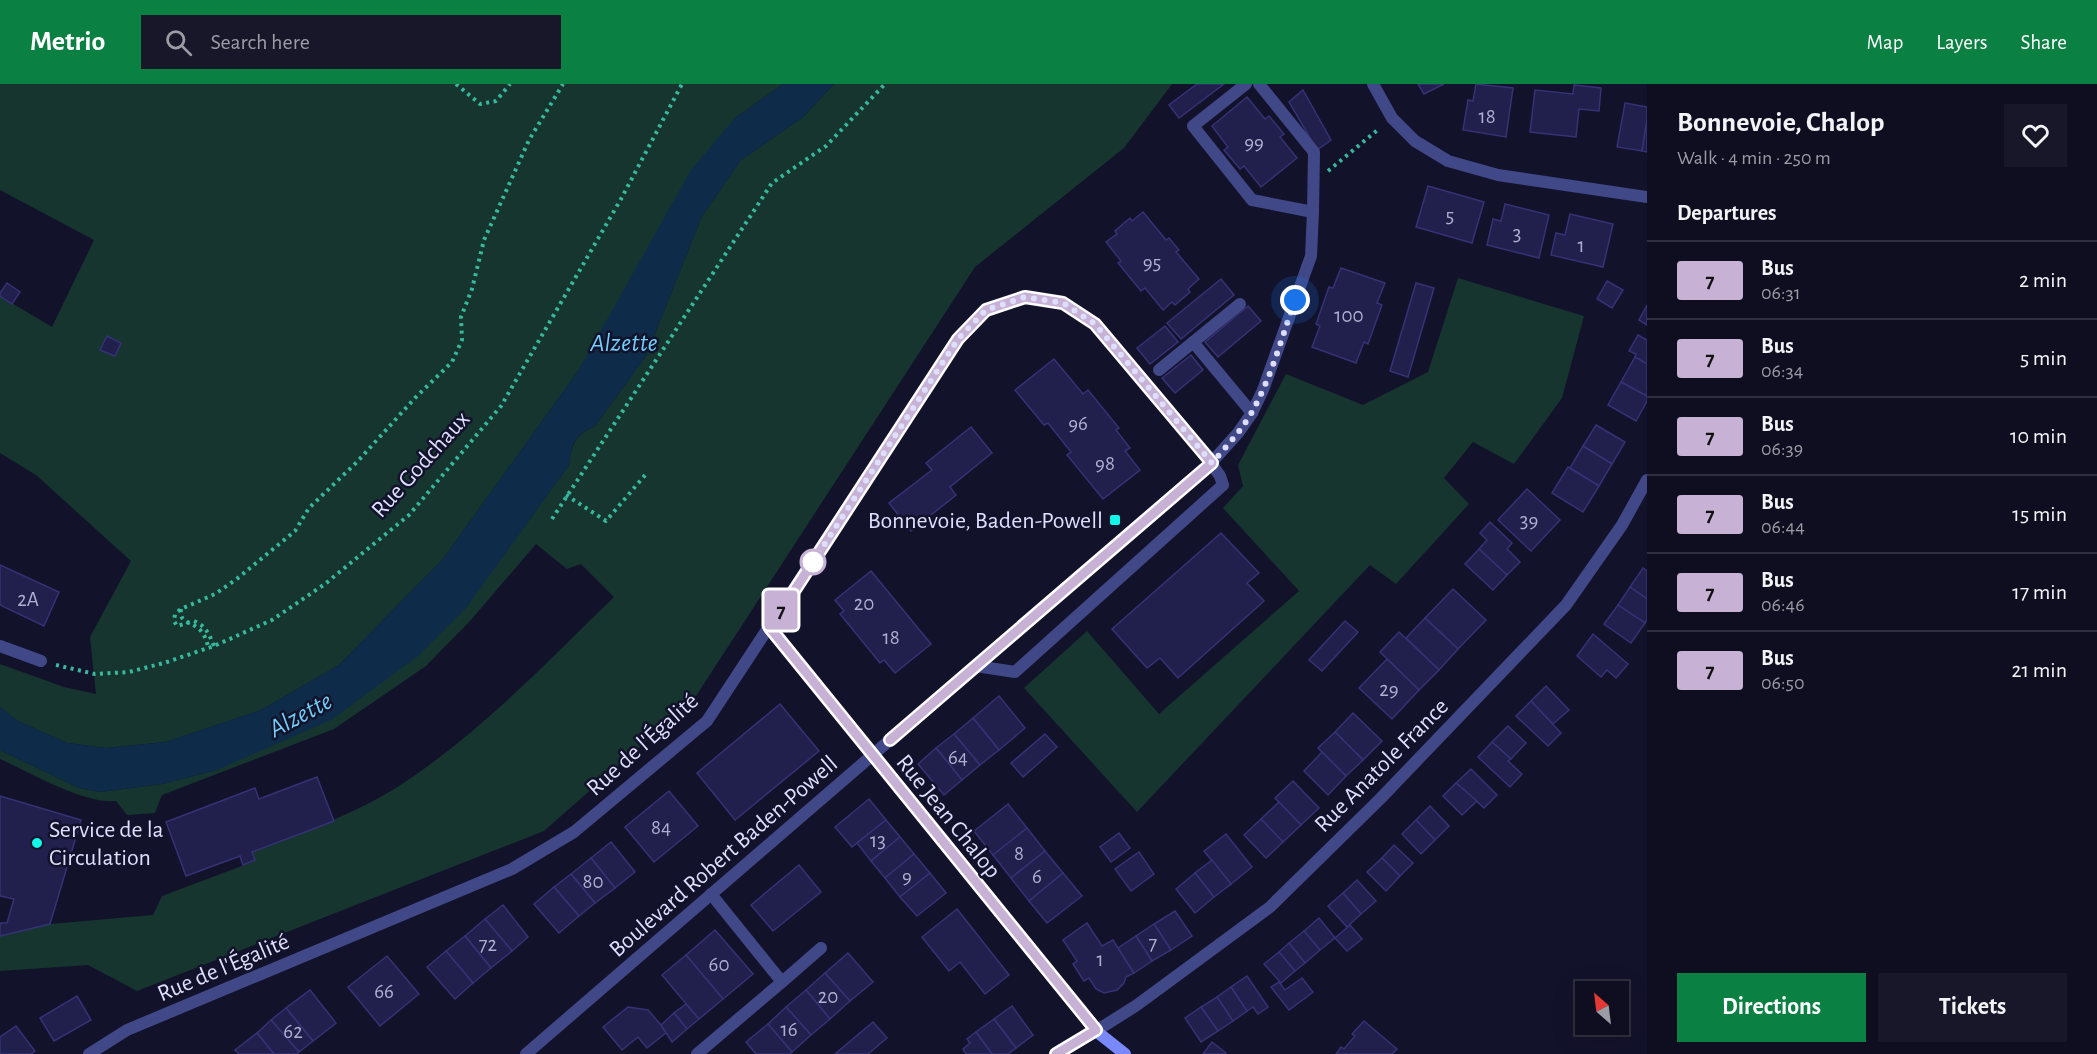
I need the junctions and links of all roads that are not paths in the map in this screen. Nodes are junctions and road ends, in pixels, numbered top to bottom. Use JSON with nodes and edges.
{"nodes":[{"id":1,"x":1246,"y":84,"type":"edge"},
{"id":2,"x":1259,"y":84,"type":"edge"},
{"id":3,"x":1373,"y":84,"type":"edge"},
{"id":4,"x":1647,"y":197,"type":"edge"},
{"id":5,"x":1312,"y":212,"type":"junction"},
{"id":6,"x":1240,"y":304,"type":"dead end"},
{"id":7,"x":1193,"y":342,"type":"junction"},
{"id":8,"x":1159,"y":370,"type":"dead end"},
{"id":9,"x":1252,"y":413,"type":"junction"},
{"id":10,"x":1212,"y":463,"type":"junction"},
{"id":11,"x":1647,"y":480,"type":"edge"},
{"id":12,"x":770,"y":628,"type":"junction"},
{"id":13,"x":0,"y":646,"type":"edge"},
{"id":14,"x":41,"y":661,"type":"road end"},
{"id":15,"x":976,"y":666,"type":"junction"},
{"id":16,"x":873,"y":755,"type":"junction"},
{"id":17,"x":711,"y":894,"type":"junction"},
{"id":18,"x":821,"y":948,"type":"dead end"},
{"id":19,"x":782,"y":981,"type":"junction"},
{"id":20,"x":1096,"y":1030,"type":"junction"},
{"id":21,"x":89,"y":1054,"type":"edge"},
{"id":22,"x":526,"y":1054,"type":"edge"},
{"id":23,"x":697,"y":1054,"type":"edge"},
{"id":24,"x":1056,"y":1054,"type":"edge"},
{"id":25,"x":1125,"y":1054,"type":"edge"}],
"edges":[{"from":1,"to":5,"type":"street"},
{"from":2,"to":5,"type":"street","name":"Boulevard Robert Baden-Powell"},
{"from":3,"to":4,"type":"street"},
{"from":5,"to":9,"type":"street","name":"Boulevard Robert Baden-Powell"},
{"from":6,"to":7,"type":"street"},
{"from":7,"to":8,"type":"street"},
{"from":7,"to":9,"type":"street"},
{"from":9,"to":10,"type":"street","name":"Boulevard Robert Baden-Powell"},
{"from":10,"to":12,"type":"street","name":"Rue de l'Égalité"},
{"from":10,"to":15,"type":"street","name":"Boulevard Robert Baden-Powell"},
{"from":10,"to":15,"type":"street"},
{"from":11,"to":20,"type":"street","name":"Rue Anatole France"},
{"from":12,"to":16,"type":"street","name":"Rue Jean Chalop"},
{"from":12,"to":21,"type":"street","name":"Rue de l'Égalité"},
{"from":13,"to":14,"type":"street"},
{"from":15,"to":16,"type":"street","name":"Boulevard Robert Baden-Powell"},
{"from":16,"to":17,"type":"street","name":"Boulevard Robert Baden-Powell"},
{"from":16,"to":20,"type":"street","name":"Rue Jean Chalop"},
{"from":17,"to":19,"type":"street"},
{"from":17,"to":22,"type":"street","name":"Boulevard Robert Baden-Powell"},
{"from":18,"to":19,"type":"street"},
{"from":19,"to":23,"type":"street"},
{"from":20,"to":24,"type":"main road"},
{"from":20,"to":25,"type":"main road"}]}
